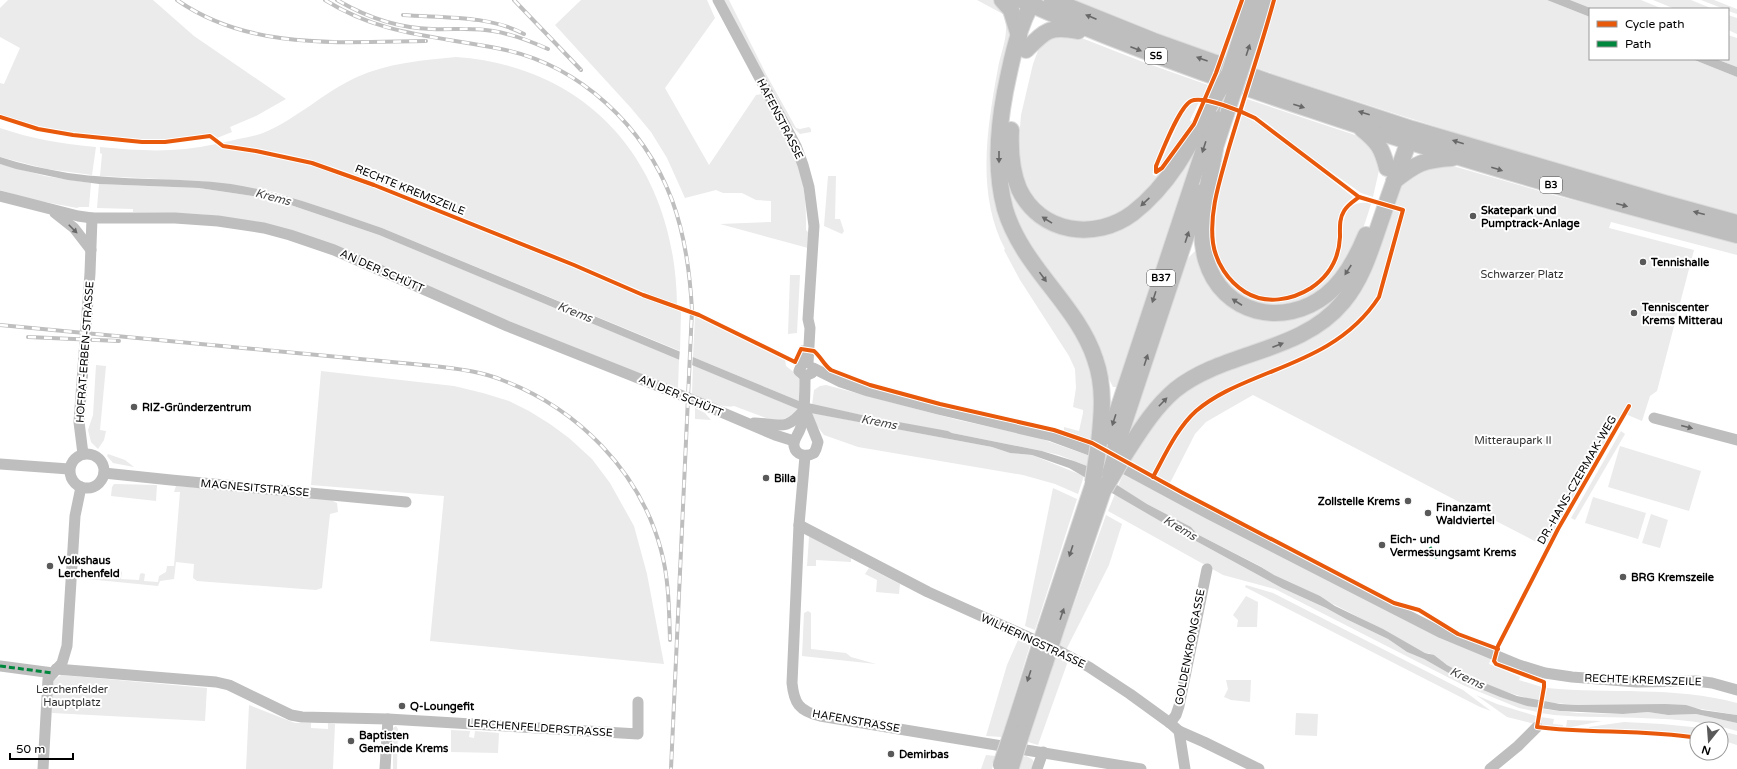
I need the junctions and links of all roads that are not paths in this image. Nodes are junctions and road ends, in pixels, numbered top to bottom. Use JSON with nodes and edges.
{"nodes":[{"id":1,"x":718,"y":0,"type":"edge"},
{"id":2,"x":1002,"y":0,"type":"edge"},
{"id":3,"x":1252,"y":0,"type":"edge"},
{"id":4,"x":1265,"y":0,"type":"edge"},
{"id":5,"x":1037,"y":2,"type":"edge"},
{"id":6,"x":1099,"y":35,"type":"junction"},
{"id":7,"x":1022,"y":43,"type":"junction"},
{"id":8,"x":1227,"y":76,"type":"joint"},
{"id":9,"x":1264,"y":87,"type":"junction"},
{"id":10,"x":1217,"y":110,"type":"junction"},
{"id":11,"x":1356,"y":125,"type":"junction"},
{"id":12,"x":1405,"y":133,"type":"junction"},
{"id":13,"x":1215,"y":150,"type":"junction"},
{"id":14,"x":1459,"y":158,"type":"junction"},
{"id":15,"x":1391,"y":175,"type":"junction"},
{"id":16,"x":0,"y":196,"type":"edge"},
{"id":17,"x":52,"y":211,"type":"junction"},
{"id":18,"x":92,"y":218,"type":"junction"},
{"id":19,"x":1737,"y":223,"type":"edge"},
{"id":20,"x":1737,"y":235,"type":"edge"},
{"id":21,"x":91,"y":250,"type":"junction"},
{"id":22,"x":807,"y":371,"type":"junction"},
{"id":23,"x":805,"y":410,"type":"junction"},
{"id":24,"x":1654,"y":418,"type":"dead end"},
{"id":25,"x":744,"y":423,"type":"junction"},
{"id":26,"x":796,"y":432,"type":"junction"},
{"id":27,"x":814,"y":434,"type":"junction"},
{"id":28,"x":1737,"y":440,"type":"edge"},
{"id":29,"x":1111,"y":448,"type":"junction"},
{"id":30,"x":83,"y":454,"type":"junction"},
{"id":31,"x":805,"y":456,"type":"junction"},
{"id":32,"x":0,"y":464,"type":"edge"},
{"id":33,"x":69,"y":469,"type":"junction"},
{"id":34,"x":104,"y":472,"type":"junction"},
{"id":35,"x":1099,"y":485,"type":"junction"},
{"id":36,"x":81,"y":487,"type":"junction"},
{"id":37,"x":406,"y":502,"type":"dead end"},
{"id":38,"x":799,"y":525,"type":"junction"},
{"id":39,"x":1206,"y":569,"type":"dead end"},
{"id":40,"x":0,"y":666,"type":"edge"},
{"id":41,"x":54,"y":671,"type":"junction"},
{"id":42,"x":1737,"y":690,"type":"edge"},
{"id":43,"x":638,"y":702,"type":"dead end"},
{"id":44,"x":388,"y":719,"type":"junction"},
{"id":45,"x":1170,"y":723,"type":"junction"},
{"id":46,"x":1536,"y":727,"type":"dead end"},
{"id":47,"x":1179,"y":731,"type":"junction"},
{"id":48,"x":1043,"y":752,"type":"junction"},
{"id":49,"x":1005,"y":767,"type":"edge"},
{"id":50,"x":43,"y":769,"type":"edge"},
{"id":51,"x":385,"y":769,"type":"edge"},
{"id":52,"x":1037,"y":769,"type":"edge"},
{"id":53,"x":1141,"y":769,"type":"edge"},
{"id":54,"x":1185,"y":769,"type":"edge"},
{"id":55,"x":1259,"y":769,"type":"edge"},
{"id":56,"x":1490,"y":769,"type":"edge"}],
"edges":[{"from":1,"to":22,"type":"street","name":"HAFENSTRASSE"},
{"from":2,"to":7,"type":"highway"},
{"from":3,"to":8,"type":"main road","bridge":true},
{"from":10,"to":4,"type":"main road","number":"B37","one_way":true,"bridge":true},
{"from":5,"to":6,"type":"highway","number":"S5"},
{"from":5,"to":7,"type":"highway"},
{"from":9,"to":5,"type":"highway","number":"S5","one_way":true},
{"from":6,"to":7,"type":"highway"},
{"from":6,"to":9,"type":"highway","number":"S5","one_way":true},
{"from":10,"to":7,"type":"highway","one_way":true},
{"from":7,"to":29,"type":"highway","one_way":true},
{"from":8,"to":10,"type":"highway","bridge":true},
{"from":9,"to":11,"type":"highway","number":"B3","one_way":true},
{"from":12,"to":9,"type":"highway","number":"B3","one_way":true},
{"from":10,"to":13,"type":"main road","number":"B37"},
{"from":10,"to":29,"type":"main road","number":"B37","one_way":true},
{"from":11,"to":12,"type":"highway","number":"B3"},
{"from":11,"to":15,"type":"highway"},
{"from":12,"to":14,"type":"highway","number":"B3"},
{"from":12,"to":15,"type":"highway"},
{"from":19,"to":12,"type":"highway","number":"B3","one_way":true},
{"from":15,"to":13,"type":"highway","one_way":true},
{"from":29,"to":13,"type":"main road","number":"B37","one_way":true},
{"from":14,"to":15,"type":"highway"},
{"from":14,"to":20,"type":"highway","number":"B3","one_way":true},
{"from":29,"to":15,"type":"highway","one_way":true},
{"from":16,"to":17,"type":"street","name":"AN DER SCHÜTT"},
{"from":17,"to":18,"type":"street","name":"AN DER SCHÜTT"},
{"from":17,"to":21,"type":"street","one_way":true},
{"from":18,"to":21,"type":"street","name":"HOFRAT-ERBEN-STRASSE"},
{"from":18,"to":25,"type":"street","name":"AN DER SCHÜTT"},
{"from":21,"to":30,"type":"street","name":"HOFRAT-ERBEN-STRASSE"},
{"from":22,"to":23,"type":"street","name":"HAFENSTRASSE"},
{"from":22,"to":42,"type":"street","name":"RECHTE KREMSZEILE"},
{"from":23,"to":26,"type":"street","name":"HAFENSTRASSE"},
{"from":23,"to":27,"type":"street","name":"HAFENSTRASSE"},
{"from":24,"to":28,"type":"street","one_way":true},
{"from":25,"to":26,"type":"street","name":"AN DER SCHÜTT"},
{"from":25,"to":26,"type":"street","name":"AN DER SCHÜTT"},
{"from":26,"to":27,"type":"street"},
{"from":26,"to":31,"type":"street"},
{"from":27,"to":31,"type":"street","name":"HAFENSTRASSE"},
{"from":29,"to":35,"type":"highway","bridge":true},
{"from":29,"to":35,"type":"highway","bridge":true},
{"from":30,"to":33,"type":"street"},
{"from":30,"to":34,"type":"street"},
{"from":31,"to":38,"type":"street","name":"HAFENSTRASSE"},
{"from":32,"to":33,"type":"street"},
{"from":33,"to":36,"type":"street"},
{"from":34,"to":36,"type":"street"},
{"from":34,"to":37,"type":"street","name":"MAGNESITSTRASSE"},
{"from":35,"to":49,"type":"main road","bridge":true},
{"from":36,"to":41,"type":"street"},
{"from":38,"to":45,"type":"street","name":"WILHERINGSTRASSE"},
{"from":38,"to":48,"type":"street","name":"HAFENSTRASSE"},
{"from":39,"to":45,"type":"street","name":"GOLDENKRONGASSE"},
{"from":40,"to":41,"type":"street"},
{"from":41,"to":44,"type":"street"},
{"from":41,"to":50,"type":"street"},
{"from":43,"to":44,"type":"street","name":"LERCHENFELDERSTRASSE"},
{"from":44,"to":51,"type":"street"},
{"from":45,"to":47,"type":"street","name":"WILHERINGSTRASSE"},
{"from":46,"to":56,"type":"street"},
{"from":47,"to":54,"type":"street"},
{"from":47,"to":55,"type":"street","name":"WILHERINGSTRASSE"},
{"from":48,"to":52,"type":"street"},
{"from":48,"to":53,"type":"street","name":"HAFENSTRASSE"}]}
